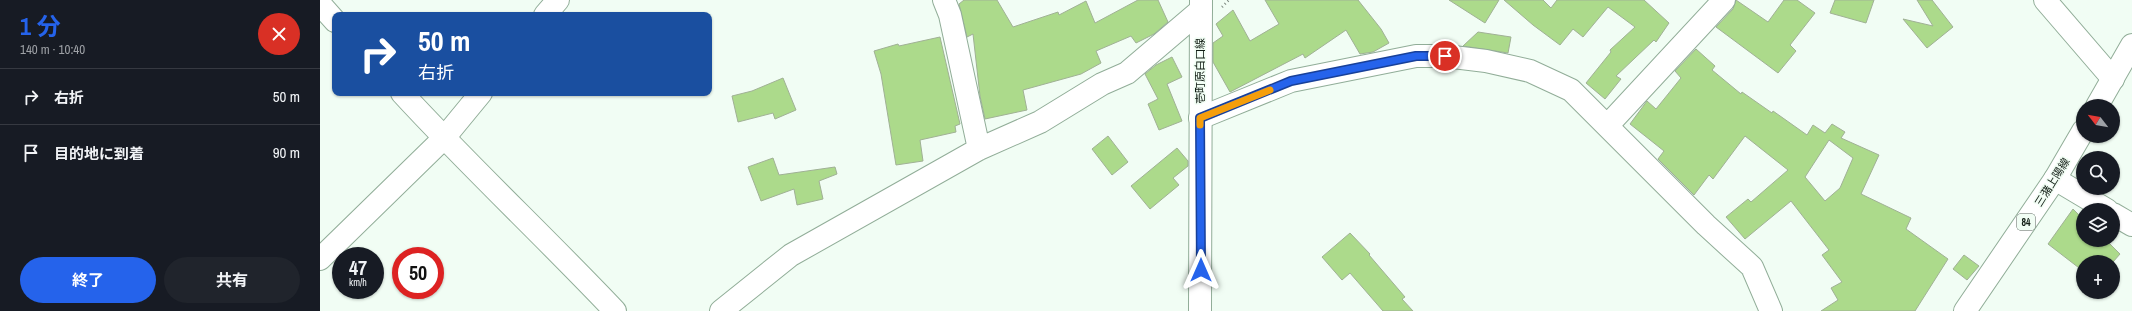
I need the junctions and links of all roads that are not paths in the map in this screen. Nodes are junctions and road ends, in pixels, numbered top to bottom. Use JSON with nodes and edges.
{"nodes":[{"id":1,"x":558,"y":0,"type":"edge"},
{"id":2,"x":944,"y":0,"type":"edge"},
{"id":3,"x":1724,"y":0,"type":"edge"},
{"id":4,"x":2045,"y":0,"type":"edge"},
{"id":5,"x":320,"y":4,"type":"edge"},
{"id":6,"x":1201,"y":5,"type":"edge"},
{"id":7,"x":548,"y":12,"type":"edge"},
{"id":8,"x":332,"y":18,"type":"edge"},
{"id":9,"x":2132,"y":45,"type":"edge"},
{"id":10,"x":2113,"y":79,"type":"junction"},
{"id":11,"x":405,"y":96,"type":"edge"},
{"id":12,"x":479,"y":96,"type":"edge"},
{"id":13,"x":2101,"y":99,"type":"edge"},
{"id":14,"x":1200,"y":118,"type":"junction"},
{"id":15,"x":1607,"y":126,"type":"junction"},
{"id":16,"x":444,"y":138,"type":"junction"},
{"id":17,"x":2076,"y":143,"type":"edge"},
{"id":18,"x":979,"y":149,"type":"junction"},
{"id":19,"x":2055,"y":179,"type":"junction"},
{"id":20,"x":2094,"y":203,"type":"edge"},
{"id":21,"x":2120,"y":218,"type":"edge"},
{"id":22,"x":2132,"y":225,"type":"edge"},
{"id":23,"x":320,"y":259,"type":"edge"},
{"id":24,"x":1197,"y":307,"type":"edge"},
{"id":25,"x":615,"y":311,"type":"edge"},
{"id":26,"x":721,"y":311,"type":"edge"},
{"id":27,"x":1771,"y":311,"type":"edge"},
{"id":28,"x":1965,"y":311,"type":"edge"}],
"edges":[{"from":1,"to":7,"type":"street"},
{"from":2,"to":18,"type":"street"},
{"from":3,"to":15,"type":"street"},
{"from":4,"to":10,"type":"street"},
{"from":5,"to":8,"type":"street"},
{"from":6,"to":14,"type":"street","name":"壱町原白口線"},
{"from":6,"to":18,"type":"street"},
{"from":9,"to":10,"type":"street"},
{"from":10,"to":13,"type":"street"},
{"from":11,"to":16,"type":"street"},
{"from":12,"to":16,"type":"street"},
{"from":14,"to":15,"type":"street"},
{"from":14,"to":24,"type":"street","name":"壱町原白口線"},
{"from":15,"to":27,"type":"street"},
{"from":16,"to":23,"type":"street"},
{"from":16,"to":25,"type":"street"},
{"from":17,"to":19,"type":"street","name":"三潴上陽線","number":"84"},
{"from":18,"to":26,"type":"street"},
{"from":19,"to":20,"type":"street"},
{"from":19,"to":28,"type":"street","name":"三潴上陽線","number":"84"},
{"from":21,"to":22,"type":"street"}]}
